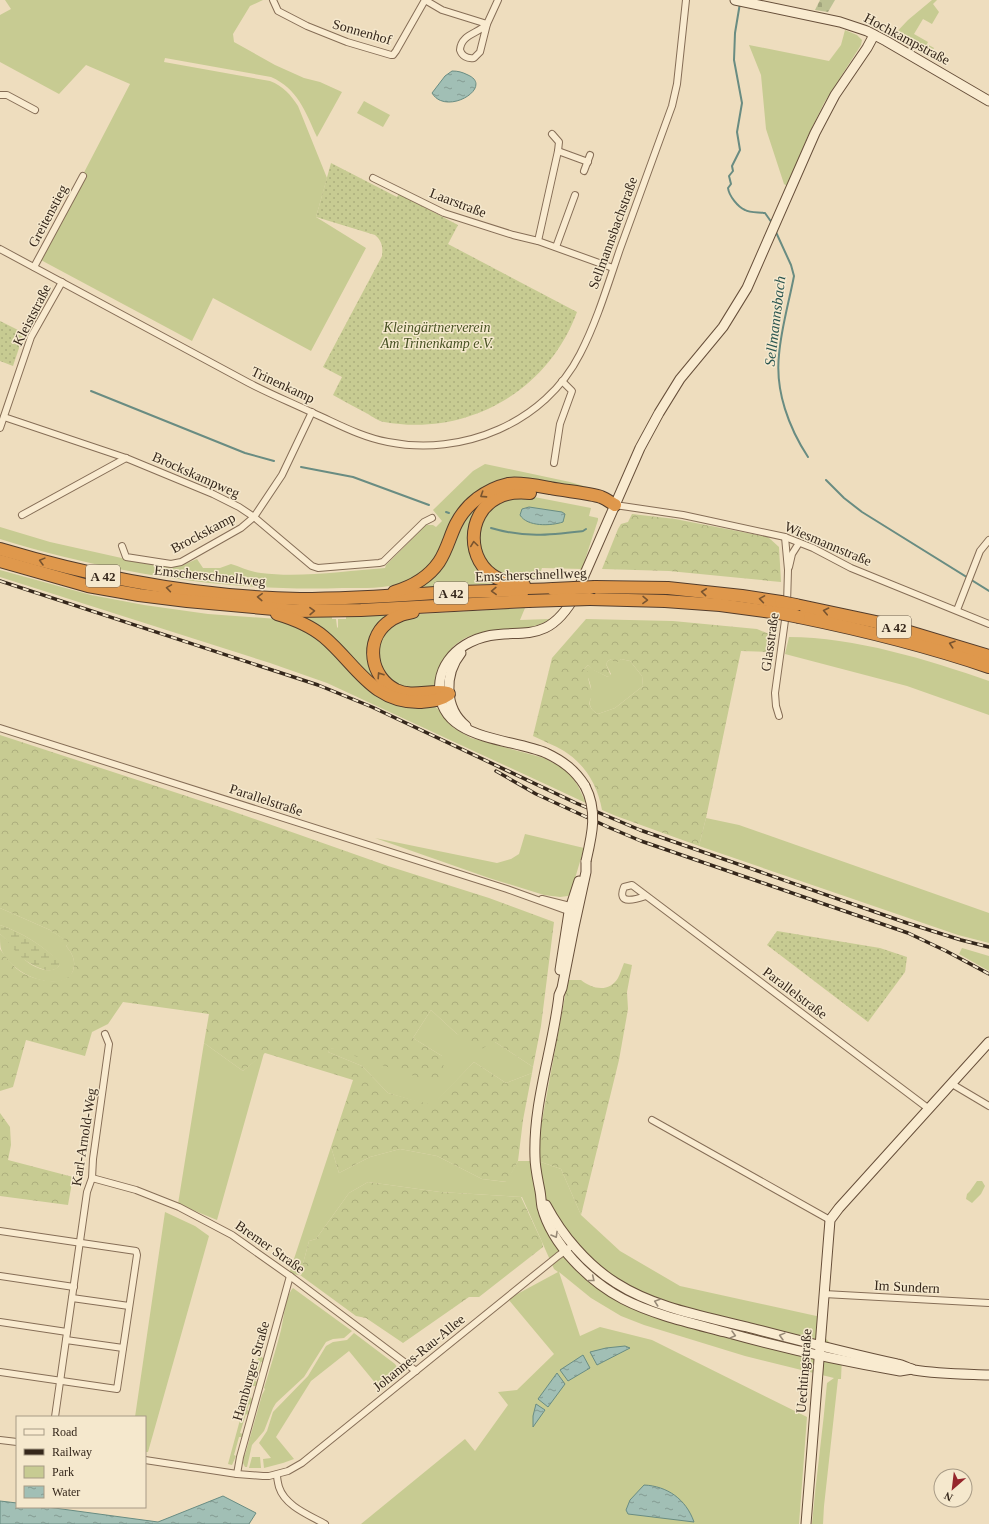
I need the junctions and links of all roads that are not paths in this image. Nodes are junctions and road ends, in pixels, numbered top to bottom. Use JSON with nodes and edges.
{"nodes":[{"id":1,"x":273,"y":0,"type":"edge"},
{"id":2,"x":425,"y":0,"type":"edge"},
{"id":3,"x":498,"y":0,"type":"edge"},
{"id":4,"x":686,"y":0,"type":"edge"},
{"id":5,"x":740,"y":1,"type":"edge"},
{"id":6,"x":487,"y":24,"type":"junction"},
{"id":7,"x":874,"y":35,"type":"junction"},
{"id":8,"x":0,"y":95,"type":"edge"},
{"id":9,"x":989,"y":101,"type":"edge"},
{"id":10,"x":36,"y":110,"type":"dead end"},
{"id":11,"x":552,"y":134,"type":"dead end"},
{"id":12,"x":558,"y":150,"type":"junction"},
{"id":13,"x":590,"y":155,"type":"dead end"},
{"id":14,"x":588,"y":162,"type":"junction"},
{"id":15,"x":584,"y":171,"type":"dead end"},
{"id":16,"x":83,"y":176,"type":"dead end"},
{"id":17,"x":373,"y":178,"type":"dead end"},
{"id":18,"x":576,"y":195,"type":"dead end"},
{"id":19,"x":538,"y":241,"type":"junction"},
{"id":20,"x":556,"y":246,"type":"junction"},
{"id":21,"x":0,"y":248,"type":"edge"},
{"id":22,"x":34,"y":267,"type":"junction"},
{"id":23,"x":613,"y":268,"type":"junction"},
{"id":24,"x":62,"y":282,"type":"junction"},
{"id":25,"x":562,"y":381,"type":"junction"},
{"id":26,"x":312,"y":412,"type":"junction"},
{"id":27,"x":4,"y":417,"type":"junction"},
{"id":28,"x":0,"y":428,"type":"edge"},
{"id":29,"x":126,"y":458,"type":"junction"},
{"id":30,"x":554,"y":463,"type":"dead end"},
{"id":31,"x":615,"y":505,"type":"junction"},
{"id":32,"x":22,"y":515,"type":"dead end"},
{"id":33,"x":254,"y":517,"type":"junction"},
{"id":34,"x":432,"y":518,"type":"dead end"},
{"id":35,"x":785,"y":537,"type":"junction"},
{"id":36,"x":989,"y":540,"type":"edge"},
{"id":37,"x":799,"y":543,"type":"junction"},
{"id":38,"x":122,"y":546,"type":"dead end"},
{"id":39,"x":0,"y":549,"type":"edge"},
{"id":40,"x":0,"y":561,"type":"edge"},
{"id":41,"x":788,"y":570,"type":"junction"},
{"id":42,"x":532,"y":592,"type":"junction"},
{"id":43,"x":369,"y":598,"type":"junction"},
{"id":44,"x":439,"y":605,"type":"junction"},
{"id":45,"x":245,"y":606,"type":"junction"},
{"id":46,"x":780,"y":608,"type":"junction"},
{"id":47,"x":957,"y":610,"type":"junction"},
{"id":48,"x":798,"y":611,"type":"junction"},
{"id":49,"x":989,"y":624,"type":"edge"},
{"id":50,"x":989,"y":656,"type":"edge"},
{"id":51,"x":989,"y":667,"type":"edge"},
{"id":52,"x":443,"y":695,"type":"junction"},
{"id":53,"x":780,"y":716,"type":"dead end"},
{"id":54,"x":0,"y":728,"type":"edge"},
{"id":55,"x":646,"y":896,"type":"dead end"},
{"id":56,"x":574,"y":910,"type":"junction"},
{"id":57,"x":105,"y":1034,"type":"dead end"},
{"id":58,"x":989,"y":1042,"type":"edge"},
{"id":59,"x":952,"y":1084,"type":"junction"},
{"id":60,"x":989,"y":1106,"type":"edge"},
{"id":61,"x":928,"y":1109,"type":"junction"},
{"id":62,"x":652,"y":1120,"type":"dead end"},
{"id":63,"x":92,"y":1178,"type":"junction"},
{"id":64,"x":830,"y":1220,"type":"junction"},
{"id":65,"x":0,"y":1231,"type":"edge"},
{"id":66,"x":80,"y":1243,"type":"junction"},
{"id":67,"x":569,"y":1248,"type":"junction"},
{"id":68,"x":0,"y":1276,"type":"edge"},
{"id":69,"x":290,"y":1276,"type":"junction"},
{"id":70,"x":74,"y":1286,"type":"junction"},
{"id":71,"x":824,"y":1294,"type":"junction"},
{"id":72,"x":72,"y":1298,"type":"junction"},
{"id":73,"x":989,"y":1303,"type":"edge"},
{"id":74,"x":129,"y":1306,"type":"junction"},
{"id":75,"x":0,"y":1322,"type":"edge"},
{"id":76,"x":67,"y":1332,"type":"junction"},
{"id":77,"x":66,"y":1340,"type":"junction"},
{"id":78,"x":820,"y":1346,"type":"junction"},
{"id":79,"x":123,"y":1348,"type":"junction"},
{"id":80,"x":819,"y":1356,"type":"junction"},
{"id":81,"x":912,"y":1369,"type":"junction"},
{"id":82,"x":416,"y":1371,"type":"junction"},
{"id":83,"x":0,"y":1372,"type":"edge"},
{"id":84,"x":989,"y":1375,"type":"edge"},
{"id":85,"x":60,"y":1381,"type":"junction"},
{"id":86,"x":55,"y":1416,"type":"edge"},
{"id":87,"x":0,"y":1440,"type":"edge"},
{"id":88,"x":16,"y":1442,"type":"edge"},
{"id":89,"x":146,"y":1460,"type":"edge"},
{"id":90,"x":237,"y":1474,"type":"junction"},
{"id":91,"x":277,"y":1475,"type":"junction"},
{"id":92,"x":325,"y":1524,"type":"edge"},
{"id":93,"x":806,"y":1524,"type":"edge"}],
"edges":[{"from":1,"to":2,"type":"street","name":"Sonnenhof"},
{"from":2,"to":6,"type":"street"},
{"from":3,"to":6,"type":"street"},
{"from":4,"to":23,"type":"street","name":"Sellmannsbachstraße"},
{"from":5,"to":7,"type":"main road","name":"Hochkampstraße"},
{"from":6,"to":6,"type":"street"},
{"from":7,"to":9,"type":"main road","name":"Hochkampstraße"},
{"from":7,"to":31,"type":"main road"},
{"from":8,"to":10,"type":"street"},
{"from":11,"to":12,"type":"street"},
{"from":12,"to":14,"type":"street"},
{"from":12,"to":19,"type":"street"},
{"from":13,"to":14,"type":"street"},
{"from":14,"to":15,"type":"street"},
{"from":16,"to":22,"type":"street","name":"Greitenstieg"},
{"from":17,"to":19,"type":"street","name":"Laarstraße"},
{"from":18,"to":20,"type":"street"},
{"from":19,"to":20,"type":"street","name":"Laarstraße"},
{"from":20,"to":23,"type":"street","name":"Laarstraße"},
{"from":21,"to":22,"type":"street","name":"Trinenkamp"},
{"from":22,"to":24,"type":"street","name":"Trinenkamp"},
{"from":23,"to":25,"type":"street","name":"Sellmannsbachstraße"},
{"from":24,"to":26,"type":"street","name":"Trinenkamp"},
{"from":24,"to":27,"type":"street","name":"Kleiststraße"},
{"from":25,"to":26,"type":"street","name":"Trinenkamp"},
{"from":25,"to":30,"type":"street"},
{"from":26,"to":33,"type":"street","name":"Brockskamp"},
{"from":27,"to":28,"type":"street","name":"Kleiststraße"},
{"from":27,"to":29,"type":"street","name":"Brockskampweg"},
{"from":29,"to":32,"type":"street"},
{"from":29,"to":33,"type":"street","name":"Brockskampweg"},
{"from":31,"to":35,"type":"street","name":"Wiesmannstraße"},
{"from":42,"to":31,"type":"highway","one_way":true},
{"from":31,"to":43,"type":"highway","one_way":true},
{"from":31,"to":52,"type":"main road"},
{"from":33,"to":34,"type":"street","name":"Brockskamp"},
{"from":33,"to":38,"type":"street","name":"Brockskamp"},
{"from":35,"to":37,"type":"street","name":"Wiesmannstraße"},
{"from":35,"to":41,"type":"street","name":"Glasstraße"},
{"from":36,"to":47,"type":"street"},
{"from":37,"to":41,"type":"street","name":"Glasstraße"},
{"from":37,"to":47,"type":"street","name":"Wiesmannstraße"},
{"from":43,"to":39,"type":"highway","name":"Emscherschnellweg","number":"A 42","one_way":true},
{"from":40,"to":45,"type":"highway","name":"Emscherschnellweg","number":"A 42"},
{"from":41,"to":53,"type":"street","name":"Glasstraße"},
{"from":42,"to":43,"type":"highway","name":"Emscherschnellweg","number":"A 42","one_way":true},
{"from":42,"to":44,"type":"highway","name":"Emscherschnellweg","number":"A 42"},
{"from":42,"to":46,"type":"highway","name":"Emscherschnellweg","number":"A 42","one_way":true,"bridge":true},
{"from":46,"to":42,"type":"highway","name":"Emscherschnellweg","number":"A 42","one_way":true,"bridge":true},
{"from":45,"to":44,"type":"highway","name":"Emscherschnellweg","number":"A 42","one_way":true},
{"from":52,"to":44,"type":"highway","one_way":true},
{"from":45,"to":52,"type":"highway"},
{"from":46,"to":48,"type":"highway","name":"Emscherschnellweg","number":"A 42","bridge":true},
{"from":47,"to":49,"type":"street","name":"Wiesmannstraße"},
{"from":50,"to":48,"type":"highway","name":"Emscherschnellweg","number":"A 42","one_way":true},
{"from":48,"to":51,"type":"highway","name":"Emscherschnellweg","number":"A 42"},
{"from":52,"to":56,"type":"main road","bridge":true},
{"from":54,"to":56,"type":"street","name":"Parallelstraße"},
{"from":55,"to":61,"type":"street","name":"Parallelstraße"},
{"from":56,"to":67,"type":"main road"},
{"from":57,"to":63,"type":"street","name":"Karl-Arnold-Weg"},
{"from":58,"to":59,"type":"main road"},
{"from":59,"to":60,"type":"street"},
{"from":59,"to":61,"type":"main road"},
{"from":61,"to":64,"type":"main road"},
{"from":62,"to":64,"type":"street"},
{"from":63,"to":66,"type":"street","name":"Karl-Arnold-Weg"},
{"from":63,"to":69,"type":"street","name":"Bremer Straße"},
{"from":64,"to":71,"type":"main road","name":"Uechtingstraße"},
{"from":65,"to":66,"type":"street"},
{"from":66,"to":70,"type":"street","name":"Karl-Arnold-Weg"},
{"from":66,"to":74,"type":"street"},
{"from":78,"to":67,"type":"main road","one_way":true},
{"from":67,"to":80,"type":"main road","one_way":true},
{"from":67,"to":82,"type":"street","name":"Johannes-Rau-Allee"},
{"from":68,"to":70,"type":"street"},
{"from":69,"to":82,"type":"street","name":"Bremer Straße"},
{"from":69,"to":90,"type":"street","name":"Hamburger Straße"},
{"from":70,"to":72,"type":"street","name":"Karl-Arnold-Weg"},
{"from":71,"to":73,"type":"street","name":"Im Sundern"},
{"from":71,"to":78,"type":"main road","name":"Uechtingstraße"},
{"from":72,"to":74,"type":"street"},
{"from":72,"to":76,"type":"street","name":"Karl-Arnold-Weg"},
{"from":74,"to":79,"type":"street"},
{"from":75,"to":76,"type":"street"},
{"from":76,"to":77,"type":"street","name":"Karl-Arnold-Weg"},
{"from":77,"to":79,"type":"street"},
{"from":77,"to":85,"type":"street","name":"Karl-Arnold-Weg"},
{"from":78,"to":80,"type":"main road","name":"Uechtingstraße"},
{"from":78,"to":81,"type":"main road"},
{"from":79,"to":85,"type":"street"},
{"from":80,"to":81,"type":"main road"},
{"from":80,"to":93,"type":"main road","name":"Uechtingstraße"},
{"from":81,"to":84,"type":"main road"},
{"from":82,"to":91,"type":"street","name":"Johannes-Rau-Allee"},
{"from":83,"to":85,"type":"street"},
{"from":85,"to":86,"type":"street","name":"Karl-Arnold-Weg"},
{"from":87,"to":88,"type":"street"},
{"from":89,"to":90,"type":"street","name":"Johannes-Rau-Allee"},
{"from":90,"to":91,"type":"street","name":"Johannes-Rau-Allee"},
{"from":91,"to":92,"type":"street"}]}
